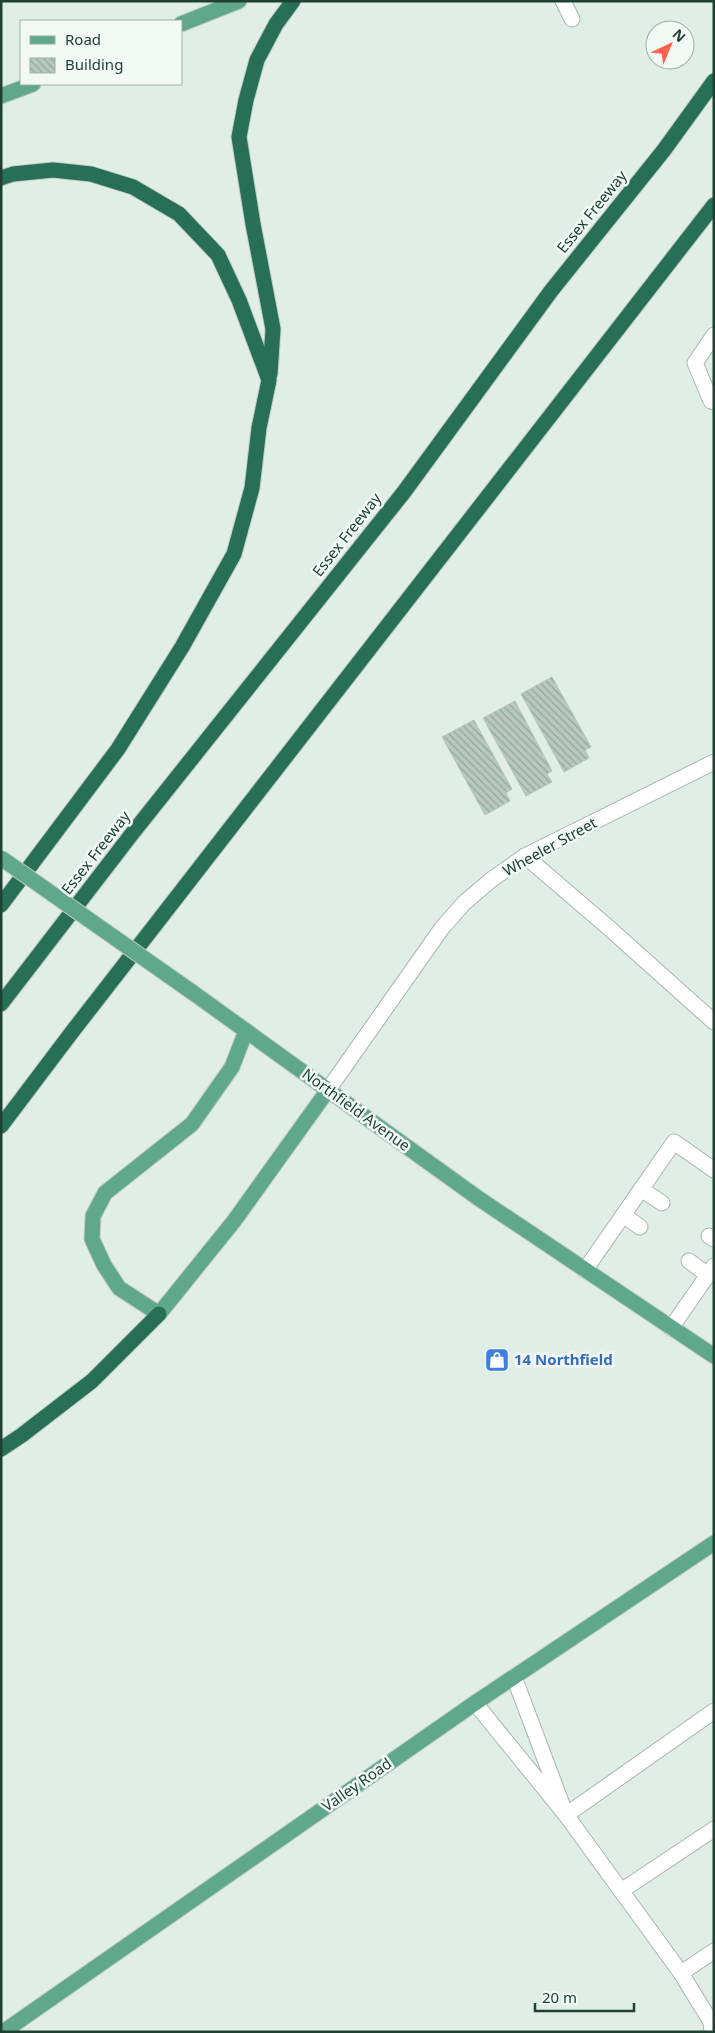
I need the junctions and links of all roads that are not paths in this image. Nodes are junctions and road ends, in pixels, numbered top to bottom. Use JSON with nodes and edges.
{"nodes":[{"id":1,"x":239,"y":1,"type":"edge"},
{"id":2,"x":293,"y":1,"type":"edge"},
{"id":3,"x":563,"y":1,"type":"edge"},
{"id":4,"x":572,"y":19,"type":"dead end"},
{"id":5,"x":182,"y":24,"type":"edge"},
{"id":6,"x":714,"y":81,"type":"edge"},
{"id":7,"x":30,"y":85,"type":"edge"},
{"id":8,"x":1,"y":96,"type":"edge"},
{"id":9,"x":1,"y":178,"type":"edge"},
{"id":10,"x":714,"y":205,"type":"edge"},
{"id":11,"x":714,"y":335,"type":"edge"},
{"id":12,"x":269,"y":380,"type":"junction"},
{"id":13,"x":714,"y":402,"type":"edge"},
{"id":14,"x":714,"y":762,"type":"edge"},
{"id":15,"x":525,"y":856,"type":"junction"},
{"id":16,"x":1,"y":858,"type":"edge"},
{"id":17,"x":1,"y":905,"type":"edge"},
{"id":18,"x":1,"y":1004,"type":"edge"},
{"id":19,"x":714,"y":1022,"type":"edge"},
{"id":20,"x":246,"y":1031,"type":"junction"},
{"id":21,"x":328,"y":1090,"type":"junction"},
{"id":22,"x":1,"y":1126,"type":"edge"},
{"id":23,"x":714,"y":1170,"type":"edge"},
{"id":24,"x":641,"y":1189,"type":"junction"},
{"id":25,"x":662,"y":1203,"type":"dead end"},
{"id":26,"x":623,"y":1215,"type":"junction"},
{"id":27,"x":640,"y":1227,"type":"dead end"},
{"id":28,"x":689,"y":1261,"type":"dead end"},
{"id":29,"x":585,"y":1270,"type":"junction"},
{"id":30,"x":711,"y":1270,"type":"edge"},
{"id":31,"x":159,"y":1314,"type":"junction"},
{"id":32,"x":671,"y":1328,"type":"junction"},
{"id":33,"x":714,"y":1356,"type":"edge"},
{"id":34,"x":1,"y":1449,"type":"edge"},
{"id":35,"x":714,"y":1543,"type":"edge"},
{"id":36,"x":514,"y":1677,"type":"junction"},
{"id":37,"x":475,"y":1703,"type":"junction"},
{"id":38,"x":714,"y":1711,"type":"edge"},
{"id":39,"x":566,"y":1815,"type":"junction"},
{"id":40,"x":714,"y":1829,"type":"edge"},
{"id":41,"x":621,"y":1891,"type":"junction"},
{"id":42,"x":714,"y":1951,"type":"edge"},
{"id":43,"x":681,"y":1973,"type":"junction"},
{"id":44,"x":4,"y":2032,"type":"edge"},
{"id":45,"x":712,"y":2032,"type":"edge"}],
"edges":[{"from":1,"to":5,"type":"main road"},
{"from":2,"to":12,"type":"highway"},
{"from":3,"to":4,"type":"street"},
{"from":6,"to":18,"type":"highway","name":"Essex Freeway"},
{"from":7,"to":8,"type":"main road"},
{"from":9,"to":12,"type":"highway"},
{"from":10,"to":22,"type":"highway"},
{"from":11,"to":13,"type":"street"},
{"from":12,"to":17,"type":"highway"},
{"from":14,"to":15,"type":"street","name":"Wheeler Street"},
{"from":15,"to":19,"type":"street"},
{"from":15,"to":21,"type":"street","name":"Wheeler Street"},
{"from":16,"to":20,"type":"main road","name":"Northfield Avenue","bridge":true},
{"from":20,"to":21,"type":"main road","name":"Northfield Avenue"},
{"from":20,"to":31,"type":"main road"},
{"from":21,"to":29,"type":"main road","name":"Northfield Avenue"},
{"from":21,"to":31,"type":"main road"},
{"from":23,"to":24,"type":"street"},
{"from":24,"to":25,"type":"street"},
{"from":24,"to":26,"type":"street"},
{"from":26,"to":27,"type":"street"},
{"from":26,"to":29,"type":"street"},
{"from":28,"to":30,"type":"street"},
{"from":29,"to":32,"type":"main road","name":"Northfield Avenue"},
{"from":30,"to":32,"type":"street"},
{"from":31,"to":34,"type":"highway"},
{"from":32,"to":33,"type":"main road","name":"Northfield Avenue"},
{"from":35,"to":36,"type":"main road","name":"Valley Road"},
{"from":36,"to":37,"type":"main road","name":"Valley Road"},
{"from":36,"to":39,"type":"street"},
{"from":37,"to":39,"type":"street"},
{"from":37,"to":44,"type":"main road","name":"Valley Road"},
{"from":38,"to":39,"type":"street"},
{"from":39,"to":41,"type":"street"},
{"from":40,"to":41,"type":"street"},
{"from":41,"to":43,"type":"street"},
{"from":42,"to":43,"type":"street"},
{"from":43,"to":45,"type":"street"}]}
